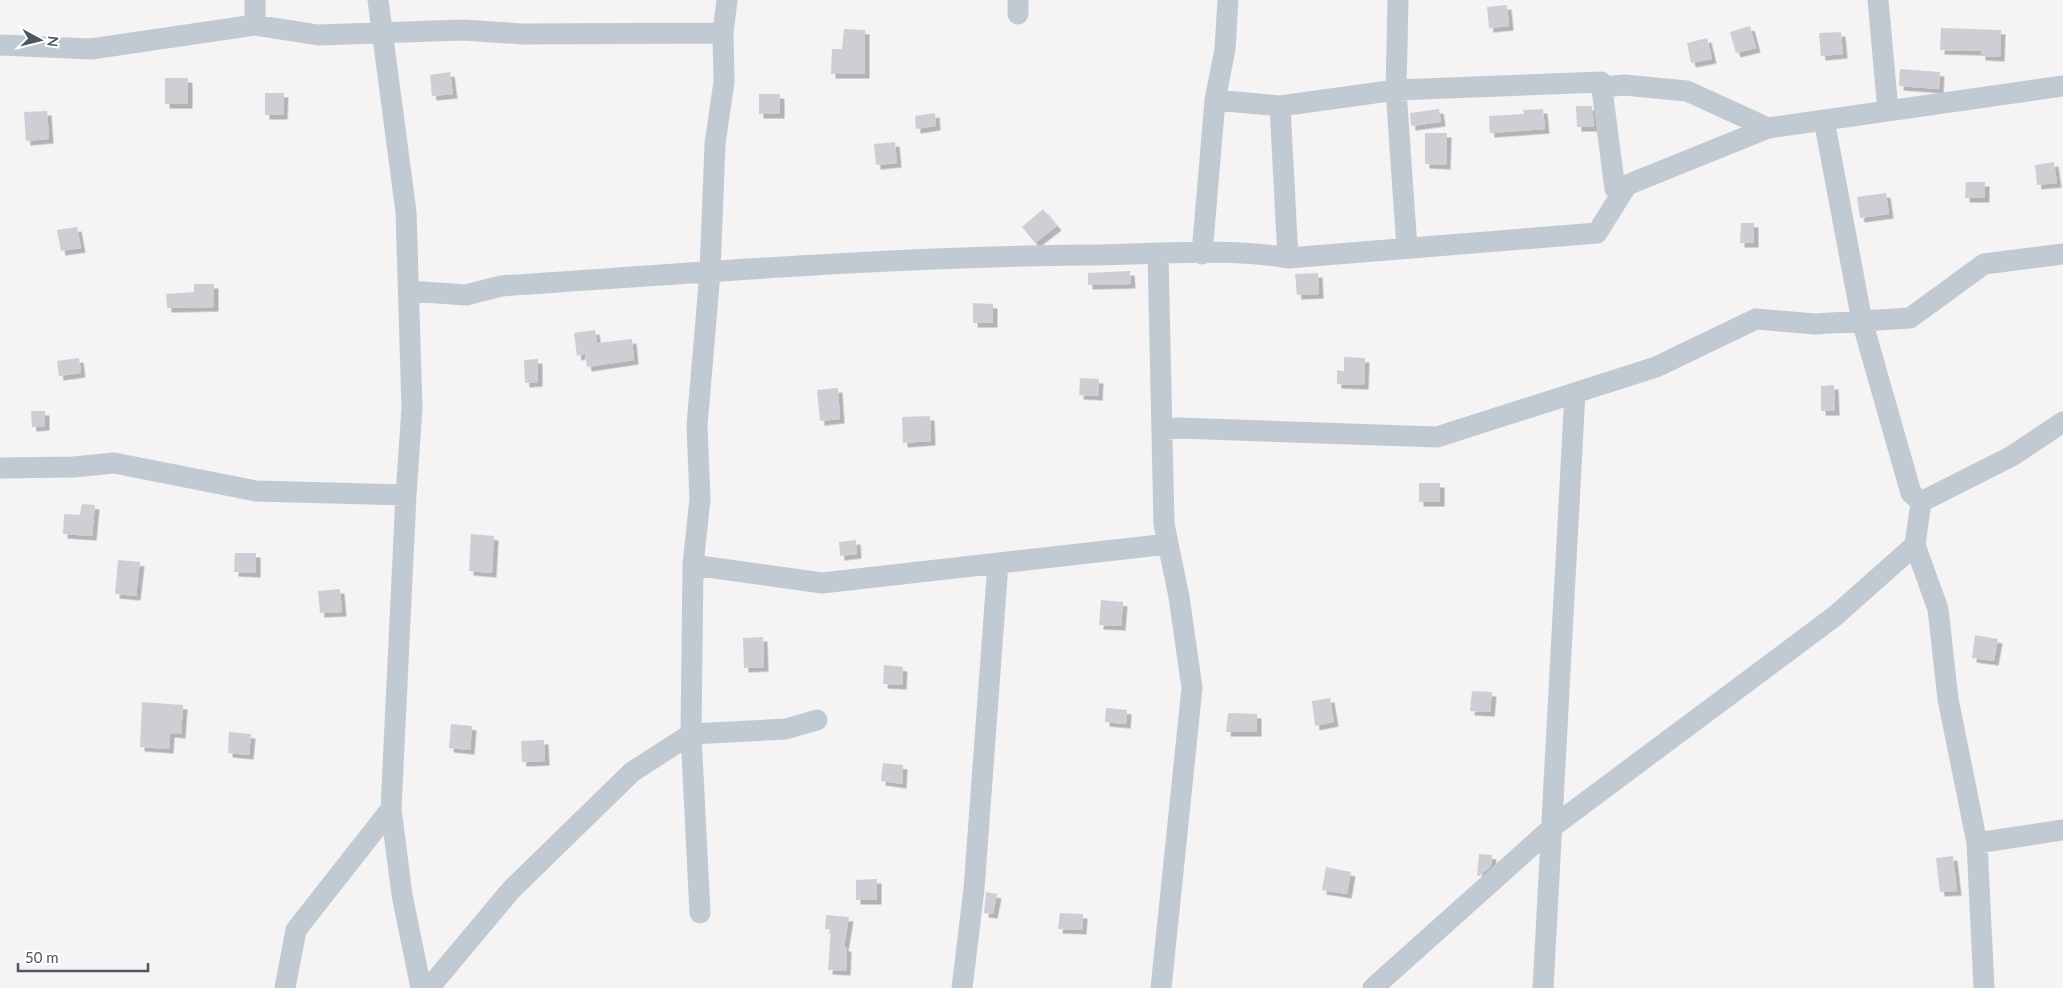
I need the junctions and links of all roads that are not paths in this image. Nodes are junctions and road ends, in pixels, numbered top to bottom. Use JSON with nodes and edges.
{"nodes":[{"id":1,"x":255,"y":0,"type":"edge"},
{"id":2,"x":378,"y":0,"type":"edge"},
{"id":3,"x":727,"y":0,"type":"edge"},
{"id":4,"x":1228,"y":0,"type":"edge"},
{"id":5,"x":1398,"y":0,"type":"edge"},
{"id":6,"x":1878,"y":0,"type":"edge"},
{"id":7,"x":255,"y":26,"type":"junction"},
{"id":8,"x":722,"y":33,"type":"junction"},
{"id":9,"x":382,"y":34,"type":"junction"},
{"id":10,"x":0,"y":45,"type":"edge"},
{"id":11,"x":2063,"y":86,"type":"edge"},
{"id":12,"x":1604,"y":87,"type":"junction"},
{"id":13,"x":1396,"y":90,"type":"junction"},
{"id":14,"x":1214,"y":100,"type":"junction"},
{"id":15,"x":1280,"y":106,"type":"junction"},
{"id":16,"x":1888,"y":111,"type":"junction"},
{"id":17,"x":1824,"y":120,"type":"junction"},
{"id":18,"x":1768,"y":128,"type":"junction"},
{"id":19,"x":1627,"y":185,"type":"junction"},
{"id":20,"x":1407,"y":248,"type":"junction"},
{"id":21,"x":1158,"y":254,"type":"junction"},
{"id":22,"x":1202,"y":254,"type":"junction"},
{"id":23,"x":2063,"y":254,"type":"edge"},
{"id":24,"x":1288,"y":258,"type":"junction"},
{"id":25,"x":710,"y":272,"type":"junction"},
{"id":26,"x":409,"y":291,"type":"junction"},
{"id":27,"x":1862,"y":321,"type":"junction"},
{"id":28,"x":1575,"y":393,"type":"junction"},
{"id":29,"x":2063,"y":422,"type":"edge"},
{"id":30,"x":1162,"y":430,"type":"junction"},
{"id":31,"x":0,"y":468,"type":"edge"},
{"id":32,"x":406,"y":495,"type":"junction"},
{"id":33,"x":1921,"y":502,"type":"junction"},
{"id":34,"x":1168,"y":544,"type":"junction"},
{"id":35,"x":1915,"y":545,"type":"junction"},
{"id":36,"x":998,"y":563,"type":"junction"},
{"id":37,"x":693,"y":565,"type":"junction"},
{"id":38,"x":817,"y":720,"type":"dead end"},
{"id":39,"x":691,"y":734,"type":"junction"},
{"id":40,"x":392,"y":809,"type":"junction"},
{"id":41,"x":1552,"y":828,"type":"junction"},
{"id":42,"x":2063,"y":830,"type":"edge"},
{"id":43,"x":1977,"y":843,"type":"junction"},
{"id":44,"x":700,"y":913,"type":"dead end"},
{"id":45,"x":285,"y":988,"type":"edge"},
{"id":46,"x":421,"y":988,"type":"edge"},
{"id":47,"x":429,"y":988,"type":"edge"},
{"id":48,"x":962,"y":988,"type":"edge"},
{"id":49,"x":1161,"y":988,"type":"edge"},
{"id":50,"x":1373,"y":988,"type":"edge"},
{"id":51,"x":1543,"y":988,"type":"edge"},
{"id":52,"x":1984,"y":988,"type":"edge"}],
"edges":[{"from":1,"to":7,"type":"street"},
{"from":2,"to":9,"type":"street"},
{"from":3,"to":8,"type":"street"},
{"from":4,"to":14,"type":"street"},
{"from":5,"to":13,"type":"street"},
{"from":6,"to":16,"type":"street"},
{"from":7,"to":9,"type":"street"},
{"from":7,"to":10,"type":"street"},
{"from":8,"to":9,"type":"street"},
{"from":8,"to":25,"type":"street"},
{"from":9,"to":26,"type":"street"},
{"from":11,"to":16,"type":"street"},
{"from":12,"to":13,"type":"street"},
{"from":12,"to":18,"type":"street"},
{"from":12,"to":19,"type":"street"},
{"from":13,"to":15,"type":"street"},
{"from":13,"to":20,"type":"street"},
{"from":14,"to":15,"type":"street"},
{"from":14,"to":22,"type":"street"},
{"from":15,"to":24,"type":"street"},
{"from":16,"to":17,"type":"street"},
{"from":17,"to":18,"type":"street"},
{"from":17,"to":27,"type":"street"},
{"from":18,"to":19,"type":"street"},
{"from":19,"to":20,"type":"street"},
{"from":20,"to":24,"type":"street"},
{"from":21,"to":22,"type":"street"},
{"from":21,"to":25,"type":"street"},
{"from":21,"to":30,"type":"street"},
{"from":22,"to":24,"type":"street"},
{"from":23,"to":27,"type":"street"},
{"from":25,"to":26,"type":"street"},
{"from":25,"to":37,"type":"street"},
{"from":26,"to":32,"type":"street"},
{"from":27,"to":28,"type":"street"},
{"from":27,"to":33,"type":"street"},
{"from":28,"to":30,"type":"street"},
{"from":28,"to":41,"type":"street"},
{"from":29,"to":33,"type":"street"},
{"from":30,"to":34,"type":"street"},
{"from":31,"to":32,"type":"street"},
{"from":32,"to":40,"type":"street"},
{"from":33,"to":35,"type":"street"},
{"from":34,"to":36,"type":"street"},
{"from":34,"to":49,"type":"street"},
{"from":35,"to":41,"type":"street"},
{"from":35,"to":43,"type":"street"},
{"from":36,"to":37,"type":"street"},
{"from":36,"to":48,"type":"street"},
{"from":37,"to":39,"type":"street"},
{"from":38,"to":39,"type":"street"},
{"from":39,"to":44,"type":"street"},
{"from":39,"to":47,"type":"street"},
{"from":40,"to":45,"type":"street"},
{"from":40,"to":46,"type":"street"},
{"from":41,"to":50,"type":"street"},
{"from":41,"to":51,"type":"street"},
{"from":42,"to":43,"type":"street"},
{"from":43,"to":52,"type":"street"}]}
